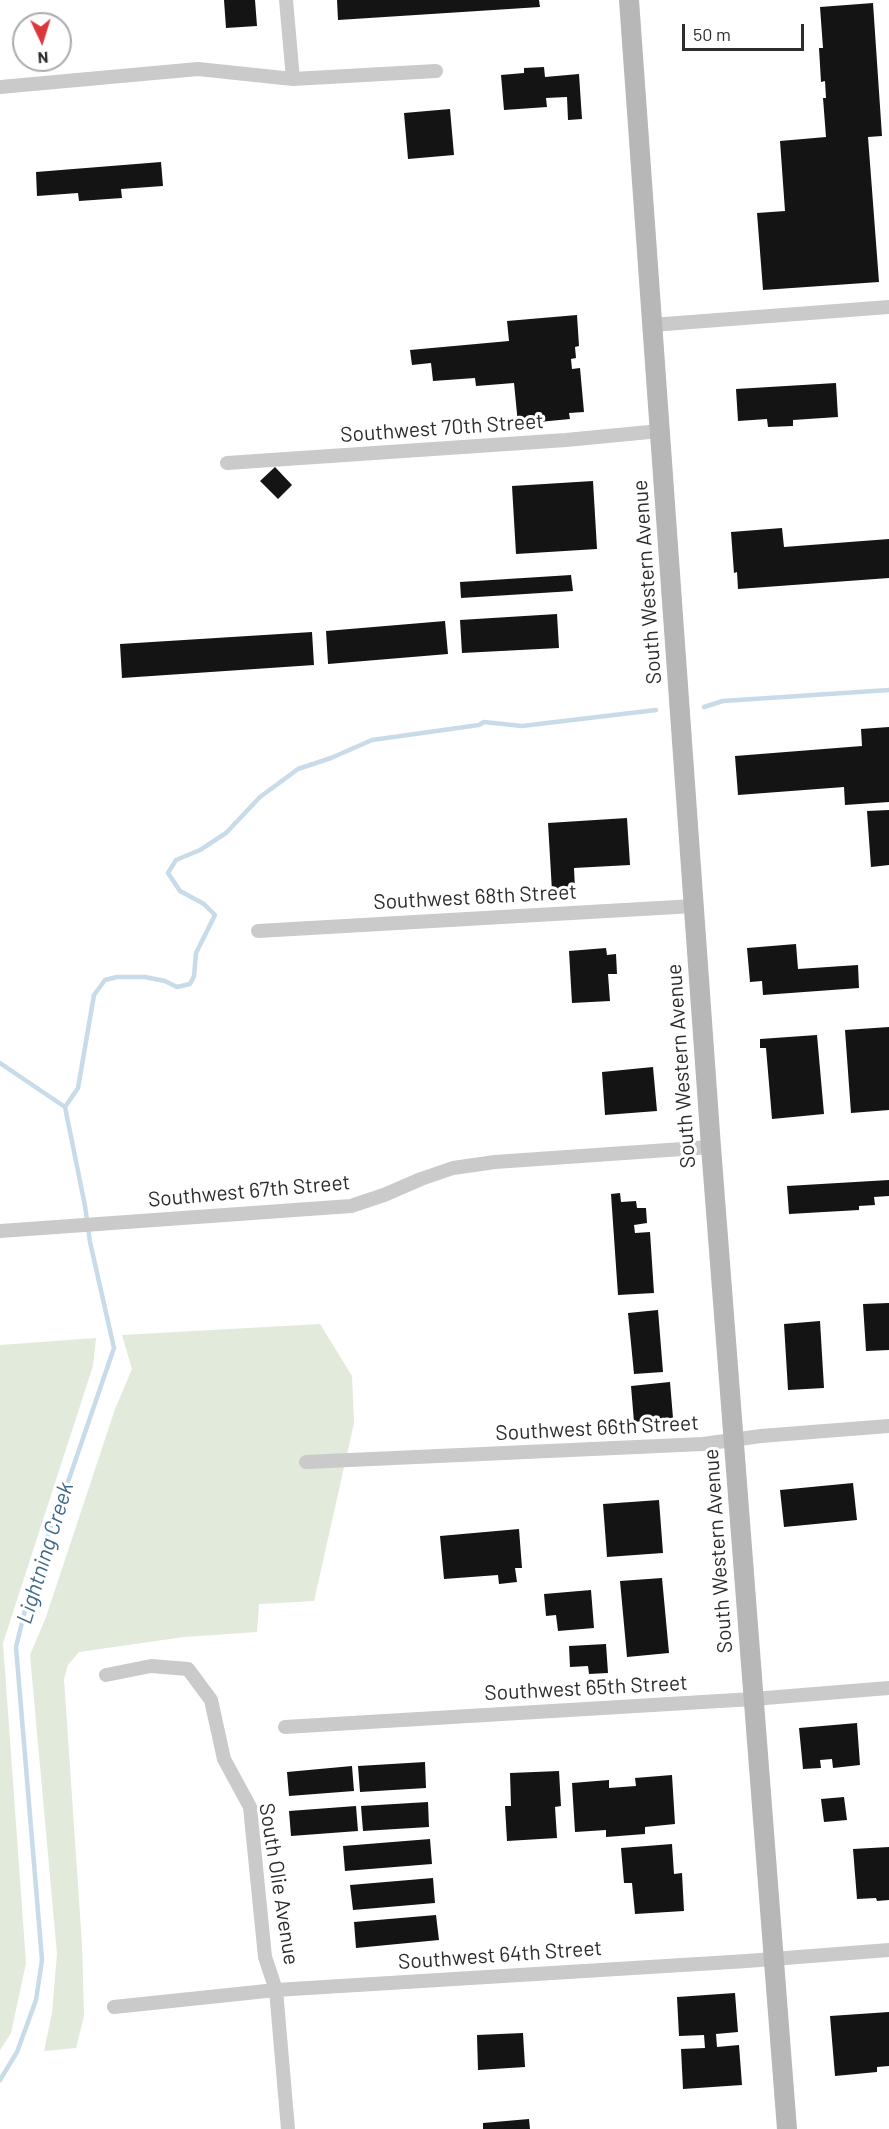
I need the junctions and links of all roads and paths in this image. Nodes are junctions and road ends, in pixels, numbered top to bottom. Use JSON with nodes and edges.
{"nodes":[{"id":1,"x":286,"y":0,"type":"edge"},
{"id":2,"x":628,"y":0,"type":"edge"},
{"id":3,"x":436,"y":71,"type":"dead end"},
{"id":4,"x":292,"y":79,"type":"junction"},
{"id":5,"x":0,"y":87,"type":"edge"},
{"id":6,"x":889,"y":307,"type":"edge"},
{"id":7,"x":652,"y":325,"type":"junction"},
{"id":8,"x":660,"y":431,"type":"junction"},
{"id":9,"x":227,"y":463,"type":"dead end"},
{"id":10,"x":694,"y":906,"type":"junction"},
{"id":11,"x":258,"y":931,"type":"dead end"},
{"id":12,"x":711,"y":1147,"type":"junction"},
{"id":13,"x":0,"y":1231,"type":"edge"},
{"id":14,"x":889,"y":1426,"type":"edge"},
{"id":15,"x":734,"y":1440,"type":"junction"},
{"id":16,"x":306,"y":1462,"type":"dead end"},
{"id":17,"x":106,"y":1675,"type":"dead end"},
{"id":18,"x":889,"y":1688,"type":"edge"},
{"id":19,"x":753,"y":1699,"type":"junction"},
{"id":20,"x":285,"y":1727,"type":"dead end"},
{"id":21,"x":889,"y":1950,"type":"edge"},
{"id":22,"x":773,"y":1959,"type":"junction"},
{"id":23,"x":276,"y":1990,"type":"junction"},
{"id":24,"x":114,"y":2007,"type":"dead end"},
{"id":25,"x":288,"y":2129,"type":"edge"},
{"id":26,"x":787,"y":2129,"type":"edge"}],
"edges":[{"from":1,"to":4,"type":"street"},
{"from":2,"to":7,"type":"main road","name":"South Western Avenue"},
{"from":3,"to":4,"type":"street"},
{"from":4,"to":5,"type":"street"},
{"from":6,"to":7,"type":"street"},
{"from":7,"to":8,"type":"main road","name":"South Western Avenue"},
{"from":8,"to":9,"type":"street","name":"Southwest 70th Street"},
{"from":8,"to":10,"type":"main road","name":"South Western Avenue"},
{"from":10,"to":11,"type":"street","name":"Southwest 68th Street"},
{"from":10,"to":12,"type":"main road","name":"South Western Avenue"},
{"from":12,"to":13,"type":"street","name":"Southwest 67th Street"},
{"from":12,"to":15,"type":"main road","name":"South Western Avenue"},
{"from":14,"to":15,"type":"street","name":"Southwest 66th Street"},
{"from":15,"to":16,"type":"street","name":"Southwest 66th Street"},
{"from":15,"to":19,"type":"main road","name":"South Western Avenue"},
{"from":17,"to":23,"type":"street","name":"South Olie Avenue"},
{"from":18,"to":19,"type":"street","name":"Southwest 65th Street"},
{"from":19,"to":20,"type":"street","name":"Southwest 65th Street"},
{"from":19,"to":22,"type":"main road","name":"South Western Avenue"},
{"from":21,"to":22,"type":"street","name":"Southwest 64th Street"},
{"from":22,"to":23,"type":"street","name":"Southwest 64th Street"},
{"from":22,"to":26,"type":"main road","name":"South Western Avenue"},
{"from":23,"to":24,"type":"street","name":"Southwest 64th Street"},
{"from":23,"to":25,"type":"street","name":"South Olie Avenue"}]}
